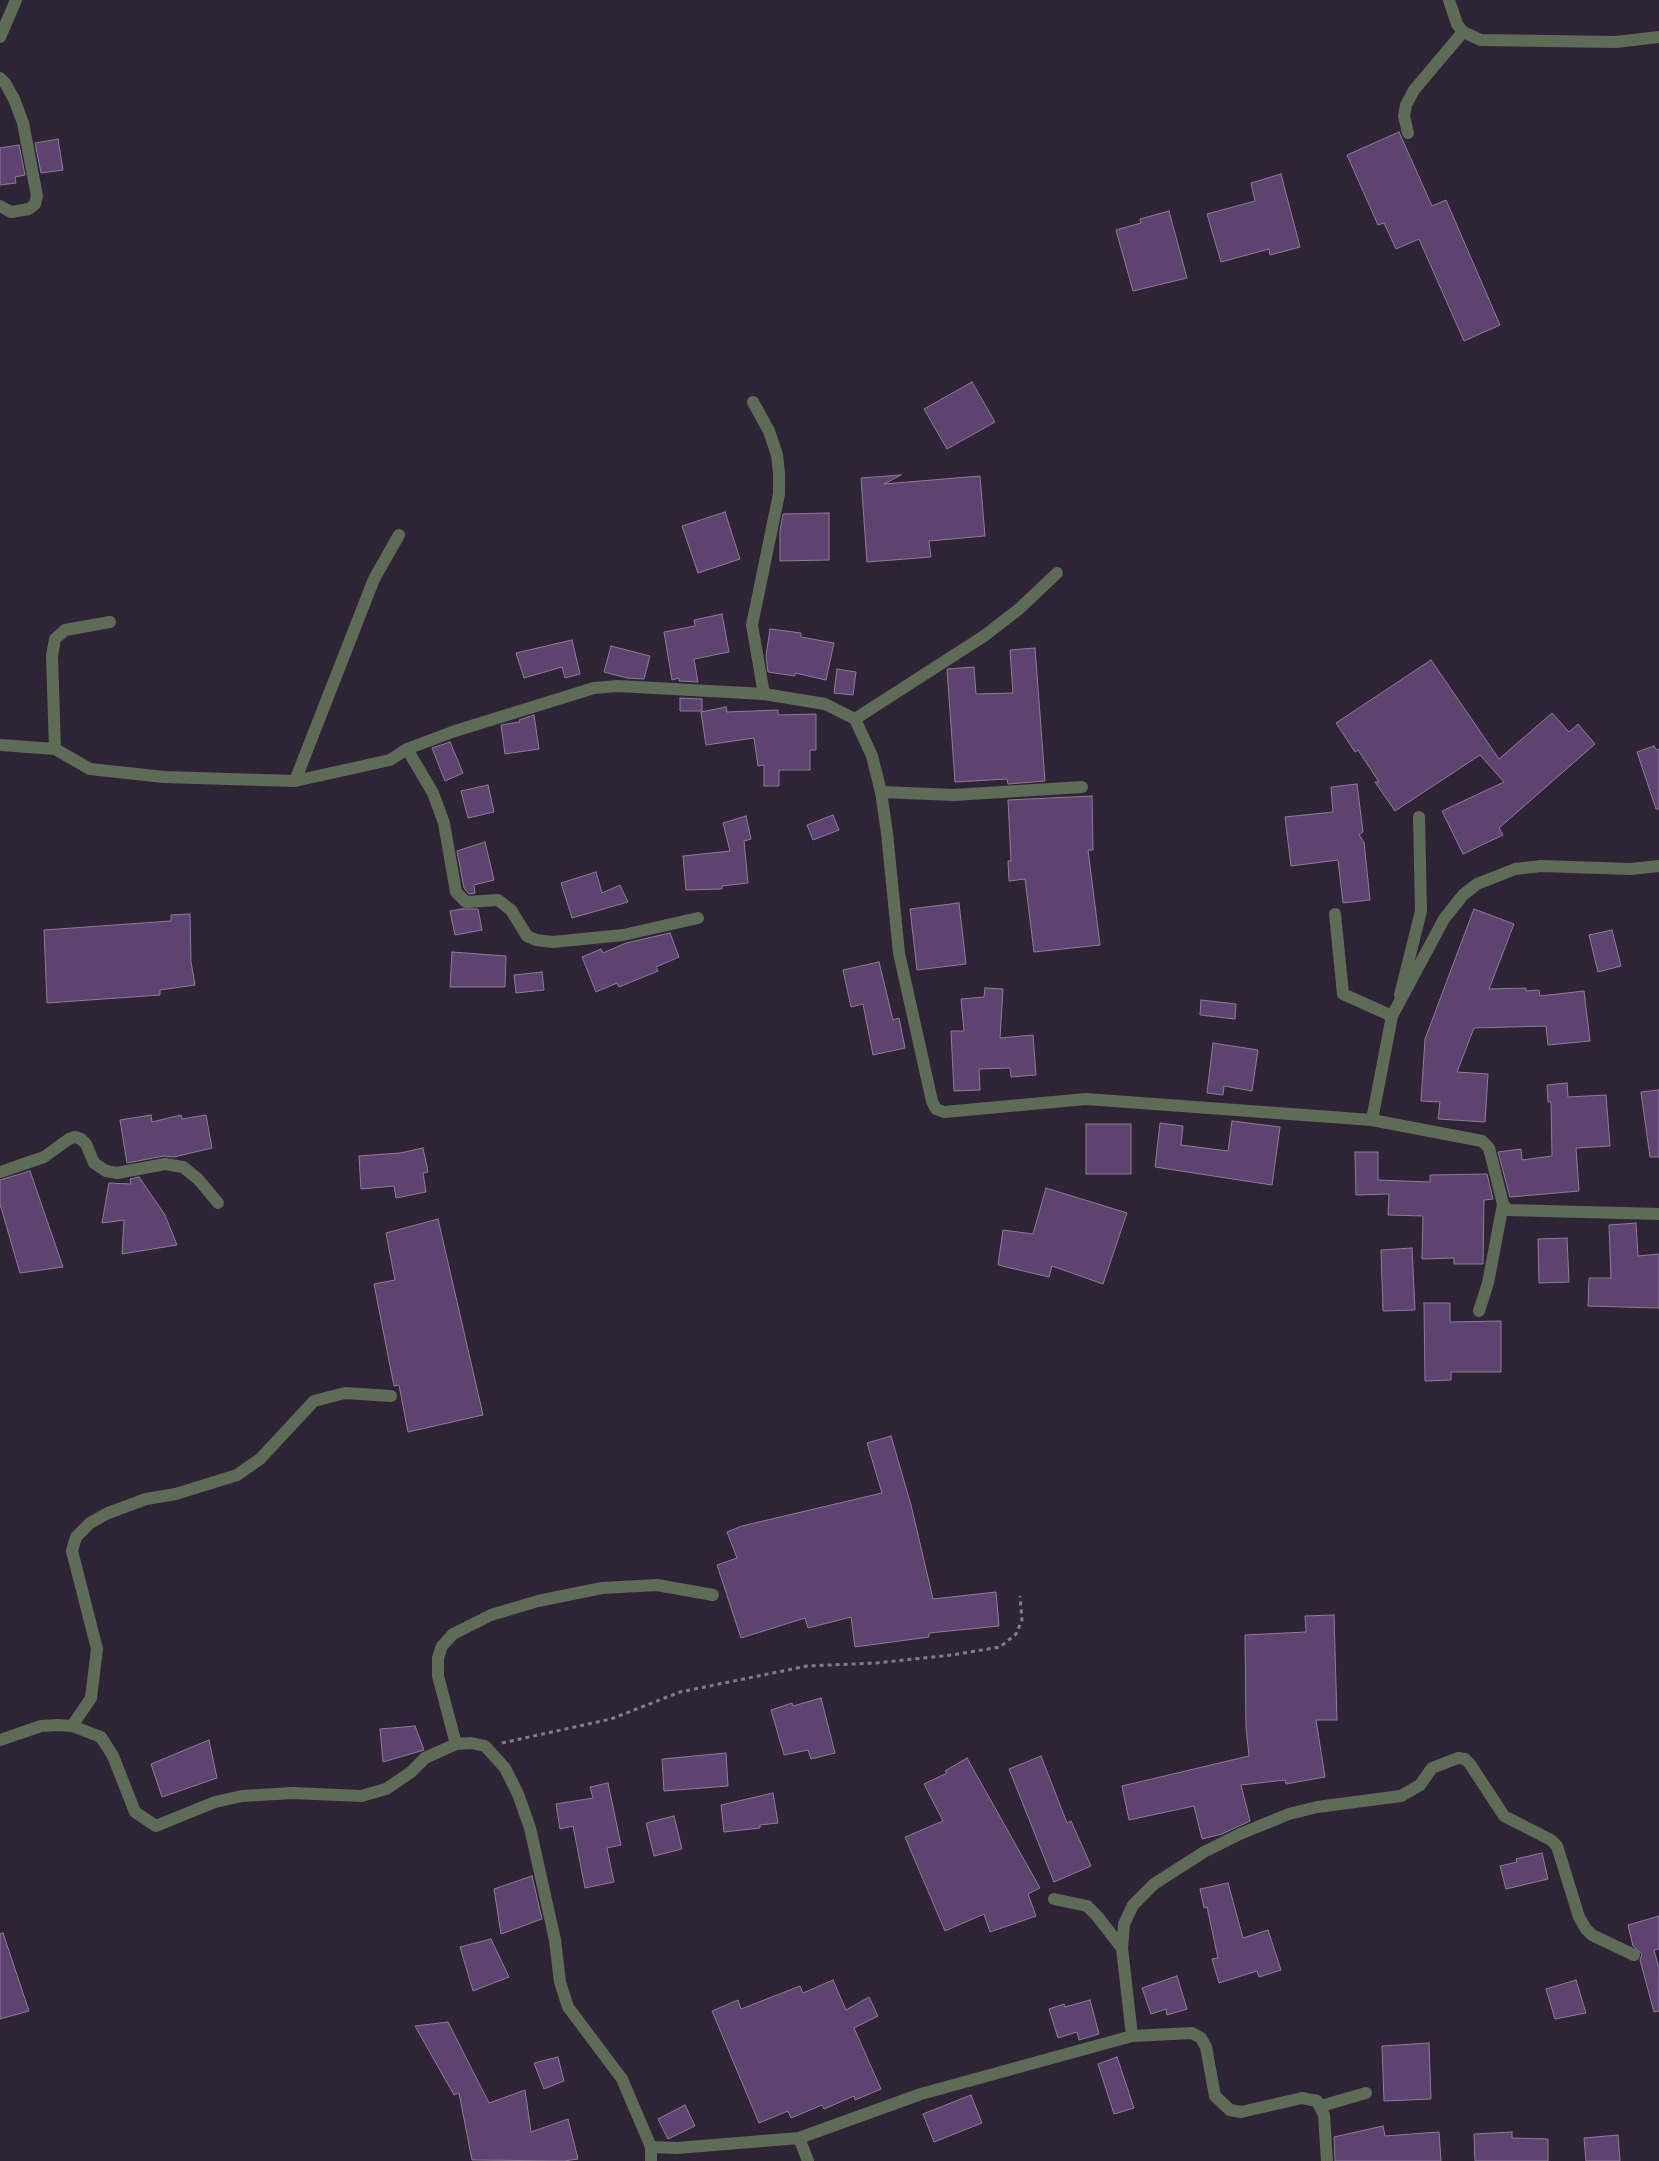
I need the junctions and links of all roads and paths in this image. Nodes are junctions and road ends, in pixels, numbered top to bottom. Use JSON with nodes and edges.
{"nodes":[{"id":1,"x":16,"y":0,"type":"edge"},
{"id":2,"x":1449,"y":0,"type":"edge"},
{"id":3,"x":1463,"y":32,"type":"junction"},
{"id":4,"x":1659,"y":37,"type":"edge"},
{"id":5,"x":0,"y":38,"type":"edge"},
{"id":6,"x":0,"y":78,"type":"edge"},
{"id":7,"x":1408,"y":134,"type":"dead end"},
{"id":8,"x":0,"y":206,"type":"edge"},
{"id":9,"x":752,"y":402,"type":"dead end"},
{"id":10,"x":399,"y":535,"type":"dead end"},
{"id":11,"x":1057,"y":574,"type":"dead end"},
{"id":12,"x":110,"y":622,"type":"dead end"},
{"id":13,"x":764,"y":694,"type":"junction"},
{"id":14,"x":855,"y":719,"type":"junction"},
{"id":15,"x":0,"y":745,"type":"edge"},
{"id":16,"x":55,"y":749,"type":"junction"},
{"id":17,"x":407,"y":749,"type":"junction"},
{"id":18,"x":295,"y":781,"type":"junction"},
{"id":19,"x":1082,"y":787,"type":"dead end"},
{"id":20,"x":881,"y":792,"type":"junction"},
{"id":21,"x":1418,"y":817,"type":"dead end"},
{"id":22,"x":1659,"y":866,"type":"edge"},
{"id":23,"x":1335,"y":914,"type":"dead end"},
{"id":24,"x":698,"y":918,"type":"dead end"},
{"id":25,"x":1395,"y":1010,"type":"junction"},
{"id":26,"x":1372,"y":1120,"type":"junction"},
{"id":27,"x":0,"y":1172,"type":"edge"},
{"id":28,"x":218,"y":1204,"type":"dead end"},
{"id":29,"x":1503,"y":1204,"type":"junction"},
{"id":30,"x":1659,"y":1214,"type":"edge"},
{"id":31,"x":1478,"y":1311,"type":"dead end"},
{"id":32,"x":392,"y":1396,"type":"dead end"},
{"id":33,"x":713,"y":1595,"type":"dead end"},
{"id":34,"x":1020,"y":1596,"type":"dead end"},
{"id":35,"x":72,"y":1726,"type":"junction"},
{"id":36,"x":0,"y":1740,"type":"edge"},
{"id":37,"x":456,"y":1744,"type":"junction"},
{"id":38,"x":485,"y":1746,"type":"junction"},
{"id":39,"x":1054,"y":1899,"type":"dead end"},
{"id":40,"x":1122,"y":1948,"type":"junction"},
{"id":41,"x":1634,"y":1955,"type":"dead end"},
{"id":42,"x":1132,"y":2036,"type":"junction"},
{"id":43,"x":1366,"y":2093,"type":"dead end"},
{"id":44,"x":1321,"y":2106,"type":"junction"},
{"id":45,"x":798,"y":2138,"type":"junction"},
{"id":46,"x":651,"y":2147,"type":"junction"},
{"id":47,"x":651,"y":2161,"type":"edge"},
{"id":48,"x":808,"y":2161,"type":"edge"},
{"id":49,"x":1327,"y":2161,"type":"edge"}],
"edges":[{"from":1,"to":5,"type":"street"},
{"from":2,"to":3,"type":"street"},
{"from":3,"to":4,"type":"street"},
{"from":3,"to":7,"type":"street"},
{"from":6,"to":8,"type":"street"},
{"from":9,"to":13,"type":"street"},
{"from":10,"to":18,"type":"street"},
{"from":11,"to":14,"type":"street"},
{"from":12,"to":16,"type":"street"},
{"from":13,"to":14,"type":"street"},
{"from":13,"to":17,"type":"street"},
{"from":14,"to":20,"type":"street"},
{"from":15,"to":16,"type":"street"},
{"from":16,"to":18,"type":"street"},
{"from":17,"to":18,"type":"street"},
{"from":17,"to":24,"type":"street"},
{"from":19,"to":20,"type":"street"},
{"from":20,"to":26,"type":"street"},
{"from":21,"to":25,"type":"street"},
{"from":22,"to":25,"type":"street"},
{"from":23,"to":25,"type":"street"},
{"from":25,"to":26,"type":"street"},
{"from":26,"to":29,"type":"street"},
{"from":27,"to":28,"type":"street"},
{"from":29,"to":30,"type":"street"},
{"from":29,"to":31,"type":"street"},
{"from":32,"to":35,"type":"street"},
{"from":33,"to":37,"type":"street"},
{"from":34,"to":38,"type":"path"},
{"from":35,"to":36,"type":"street"},
{"from":35,"to":37,"type":"street"},
{"from":37,"to":38,"type":"street"},
{"from":38,"to":46,"type":"street"},
{"from":39,"to":40,"type":"street"},
{"from":40,"to":41,"type":"street"},
{"from":40,"to":42,"type":"street"},
{"from":42,"to":44,"type":"street"},
{"from":42,"to":45,"type":"street"},
{"from":43,"to":44,"type":"street"},
{"from":44,"to":49,"type":"street"},
{"from":45,"to":46,"type":"street"},
{"from":45,"to":48,"type":"street"},
{"from":46,"to":47,"type":"street"}]}
